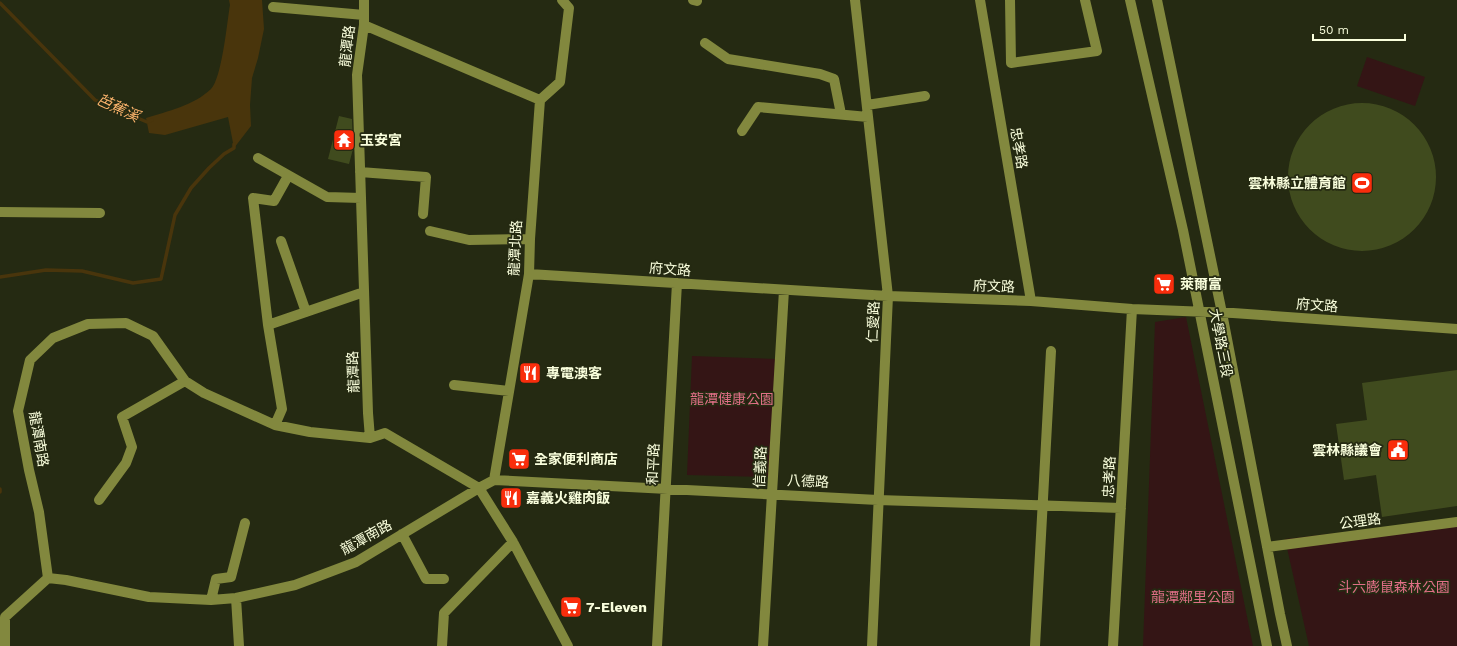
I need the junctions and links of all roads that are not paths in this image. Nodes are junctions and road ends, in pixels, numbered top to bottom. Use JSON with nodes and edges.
{"nodes":[{"id":1,"x":364,"y":0,"type":"edge"},
{"id":2,"x":562,"y":0,"type":"edge"},
{"id":3,"x":693,"y":0,"type":"edge"},
{"id":4,"x":697,"y":0,"type":"edge"},
{"id":5,"x":855,"y":0,"type":"edge"},
{"id":6,"x":980,"y":0,"type":"edge"},
{"id":7,"x":1010,"y":0,"type":"edge"},
{"id":8,"x":1085,"y":0,"type":"edge"},
{"id":9,"x":1130,"y":0,"type":"edge"},
{"id":10,"x":1157,"y":0,"type":"edge"},
{"id":11,"x":273,"y":7,"type":"dead end"},
{"id":12,"x":364,"y":20,"type":"junction"},
{"id":13,"x":705,"y":42,"type":"dead end"},
{"id":14,"x":925,"y":96,"type":"dead end"},
{"id":15,"x":540,"y":100,"type":"junction"},
{"id":16,"x":867,"y":105,"type":"junction"},
{"id":17,"x":841,"y":114,"type":"junction"},
{"id":18,"x":868,"y":117,"type":"junction"},
{"id":19,"x":742,"y":131,"type":"dead end"},
{"id":20,"x":258,"y":158,"type":"dead end"},
{"id":21,"x":360,"y":172,"type":"junction"},
{"id":22,"x":288,"y":176,"type":"junction"},
{"id":23,"x":361,"y":198,"type":"junction"},
{"id":24,"x":0,"y":212,"type":"edge"},
{"id":25,"x":100,"y":213,"type":"dead end"},
{"id":26,"x":423,"y":214,"type":"dead end"},
{"id":27,"x":430,"y":231,"type":"dead end"},
{"id":28,"x":530,"y":239,"type":"junction"},
{"id":29,"x":281,"y":242,"type":"dead end"},
{"id":30,"x":529,"y":274,"type":"junction"},
{"id":31,"x":677,"y":283,"type":"junction"},
{"id":32,"x":784,"y":290,"type":"junction"},
{"id":33,"x":364,"y":292,"type":"junction"},
{"id":34,"x":888,"y":296,"type":"junction"},
{"id":35,"x":1030,"y":301,"type":"junction"},
{"id":36,"x":1132,"y":309,"type":"junction"},
{"id":37,"x":306,"y":312,"type":"junction"},
{"id":38,"x":1201,"y":312,"type":"junction"},
{"id":39,"x":1222,"y":313,"type":"junction"},
{"id":40,"x":268,"y":325,"type":"junction"},
{"id":41,"x":1457,"y":329,"type":"edge"},
{"id":42,"x":1051,"y":351,"type":"dead end"},
{"id":43,"x":185,"y":381,"type":"junction"},
{"id":44,"x":454,"y":385,"type":"dead end"},
{"id":45,"x":509,"y":391,"type":"junction"},
{"id":46,"x":275,"y":426,"type":"junction"},
{"id":47,"x":370,"y":438,"type":"junction"},
{"id":48,"x":494,"y":480,"type":"junction"},
{"id":49,"x":479,"y":488,"type":"junction"},
{"id":50,"x":665,"y":488,"type":"junction"},
{"id":51,"x":772,"y":493,"type":"junction"},
{"id":52,"x":98,"y":500,"type":"dead end"},
{"id":53,"x":878,"y":500,"type":"junction"},
{"id":54,"x":1044,"y":506,"type":"junction"},
{"id":55,"x":1121,"y":508,"type":"junction"},
{"id":56,"x":1457,"y":522,"type":"edge"},
{"id":57,"x":245,"y":523,"type":"dead end"},
{"id":58,"x":402,"y":534,"type":"junction"},
{"id":59,"x":513,"y":542,"type":"junction"},
{"id":60,"x":1268,"y":548,"type":"junction"},
{"id":61,"x":48,"y":578,"type":"junction"},
{"id":62,"x":444,"y":579,"type":"dead end"},
{"id":63,"x":236,"y":598,"type":"junction"},
{"id":64,"x":211,"y":600,"type":"junction"},
{"id":65,"x":5,"y":646,"type":"edge"},
{"id":66,"x":239,"y":646,"type":"edge"},
{"id":67,"x":442,"y":646,"type":"edge"},
{"id":68,"x":568,"y":646,"type":"edge"},
{"id":69,"x":657,"y":646,"type":"edge"},
{"id":70,"x":763,"y":646,"type":"edge"},
{"id":71,"x":872,"y":646,"type":"edge"},
{"id":72,"x":1035,"y":646,"type":"edge"},
{"id":73,"x":1113,"y":646,"type":"edge"},
{"id":74,"x":1267,"y":646,"type":"edge"},
{"id":75,"x":1287,"y":646,"type":"edge"}],
"edges":[{"from":1,"to":12,"type":"street","name":"龍潭路"},
{"from":2,"to":15,"type":"street"},
{"from":3,"to":4,"type":"street"},
{"from":5,"to":16,"type":"street","name":"仁愛路"},
{"from":6,"to":35,"type":"street","name":"忠孝路"},
{"from":7,"to":8,"type":"street"},
{"from":9,"to":38,"type":"street","name":"大學路三段"},
{"from":10,"to":39,"type":"street","name":"大學路三段"},
{"from":11,"to":12,"type":"street"},
{"from":12,"to":15,"type":"street"},
{"from":12,"to":21,"type":"street","name":"龍潭路"},
{"from":13,"to":17,"type":"street"},
{"from":14,"to":16,"type":"street"},
{"from":15,"to":28,"type":"street","name":"龍潭北路"},
{"from":16,"to":18,"type":"street","name":"仁愛路"},
{"from":17,"to":18,"type":"street"},
{"from":17,"to":19,"type":"street"},
{"from":18,"to":34,"type":"street","name":"仁愛路"},
{"from":20,"to":22,"type":"street"},
{"from":21,"to":23,"type":"street","name":"龍潭路"},
{"from":21,"to":26,"type":"street"},
{"from":22,"to":23,"type":"street"},
{"from":22,"to":40,"type":"street"},
{"from":23,"to":33,"type":"street","name":"龍潭路"},
{"from":24,"to":25,"type":"street"},
{"from":27,"to":28,"type":"street"},
{"from":28,"to":30,"type":"street","name":"龍潭北路"},
{"from":29,"to":37,"type":"street"},
{"from":30,"to":31,"type":"street","name":"府文路"},
{"from":30,"to":45,"type":"street","name":"龍潭北路"},
{"from":31,"to":32,"type":"street","name":"府文路"},
{"from":31,"to":50,"type":"street","name":"和平路"},
{"from":32,"to":34,"type":"street","name":"府文路"},
{"from":32,"to":51,"type":"street","name":"信義路"},
{"from":33,"to":37,"type":"street"},
{"from":33,"to":47,"type":"street","name":"龍潭路"},
{"from":34,"to":35,"type":"street","name":"府文路"},
{"from":34,"to":53,"type":"street","name":"仁愛路"},
{"from":35,"to":36,"type":"street","name":"府文路"},
{"from":36,"to":38,"type":"street","name":"府文路"},
{"from":36,"to":55,"type":"street","name":"忠孝路"},
{"from":37,"to":40,"type":"street"},
{"from":38,"to":39,"type":"street","name":"府文路"},
{"from":38,"to":74,"type":"street","name":"大學路三段"},
{"from":39,"to":41,"type":"street","name":"府文路"},
{"from":39,"to":60,"type":"street","name":"大學路三段"},
{"from":40,"to":46,"type":"street"},
{"from":42,"to":54,"type":"street"},
{"from":43,"to":46,"type":"street","name":"龍潭南路"},
{"from":43,"to":52,"type":"street"},
{"from":43,"to":61,"type":"street","name":"龍潭南路"},
{"from":44,"to":45,"type":"street"},
{"from":45,"to":48,"type":"street","name":"龍潭北路"},
{"from":46,"to":47,"type":"street","name":"龍潭南路"},
{"from":47,"to":49,"type":"street"},
{"from":48,"to":49,"type":"street"},
{"from":48,"to":50,"type":"street","name":"八德路"},
{"from":49,"to":58,"type":"street","name":"龍潭南路"},
{"from":49,"to":59,"type":"street"},
{"from":50,"to":51,"type":"street","name":"八德路"},
{"from":50,"to":69,"type":"street","name":"和平路"},
{"from":51,"to":53,"type":"street","name":"八德路"},
{"from":51,"to":70,"type":"street","name":"信義路"},
{"from":53,"to":54,"type":"street","name":"八德路"},
{"from":53,"to":71,"type":"street","name":"仁愛路"},
{"from":54,"to":55,"type":"street","name":"八德路"},
{"from":54,"to":72,"type":"street"},
{"from":55,"to":73,"type":"street","name":"忠孝路"},
{"from":56,"to":60,"type":"street","name":"公理路"},
{"from":57,"to":64,"type":"street"},
{"from":58,"to":62,"type":"street"},
{"from":58,"to":63,"type":"street","name":"龍潭南路"},
{"from":59,"to":67,"type":"street"},
{"from":59,"to":68,"type":"street"},
{"from":60,"to":75,"type":"street","name":"大學路三段"},
{"from":61,"to":64,"type":"street","name":"龍潭南路"},
{"from":61,"to":65,"type":"street"},
{"from":63,"to":64,"type":"street","name":"龍潭南路"},
{"from":63,"to":66,"type":"street"}]}
